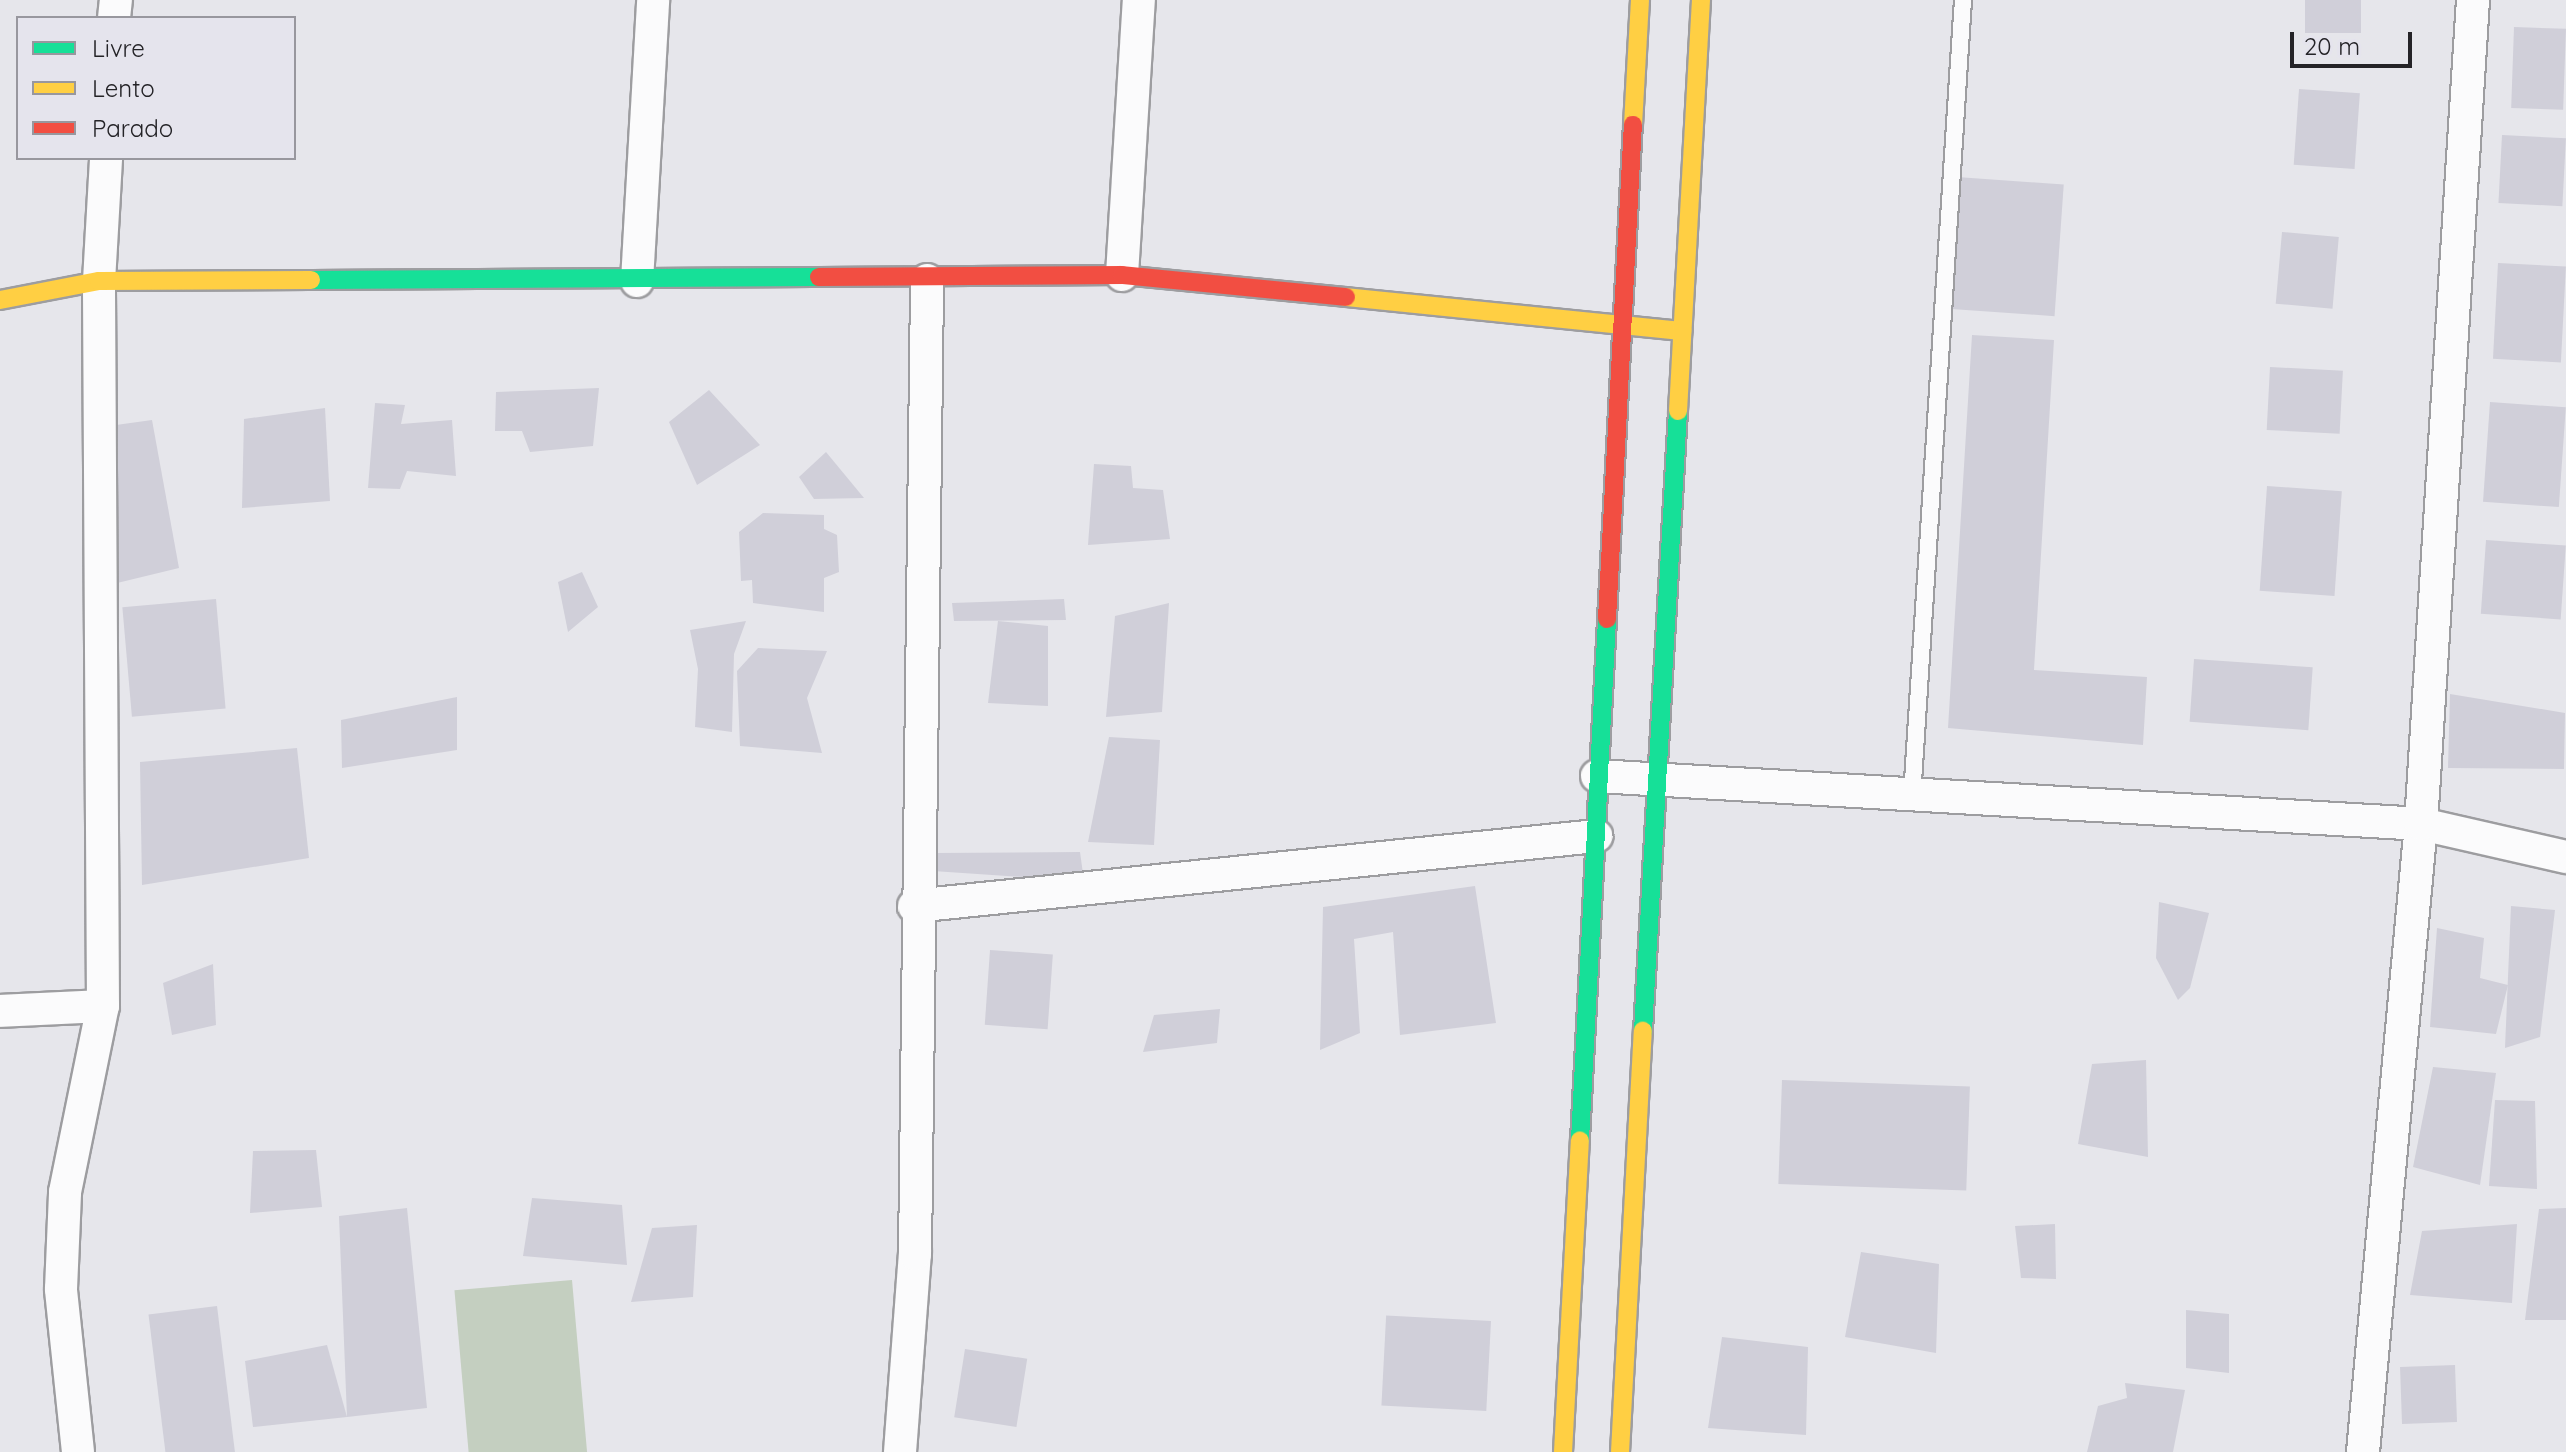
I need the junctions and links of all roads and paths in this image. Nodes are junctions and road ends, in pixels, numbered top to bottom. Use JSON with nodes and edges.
{"nodes":[{"id":1,"x":653,"y":0,"type":"edge"},
{"id":2,"x":1139,"y":0,"type":"edge"},
{"id":3,"x":1640,"y":0,"type":"edge"},
{"id":4,"x":1701,"y":0,"type":"edge"},
{"id":5,"x":1963,"y":0,"type":"edge"},
{"id":6,"x":2473,"y":0,"type":"edge"},
{"id":7,"x":106,"y":160,"type":"edge"},
{"id":8,"x":1122,"y":275,"type":"junction"},
{"id":9,"x":927,"y":280,"type":"junction"},
{"id":10,"x":99,"y":281,"type":"junction"},
{"id":11,"x":637,"y":281,"type":"junction"},
{"id":12,"x":0,"y":300,"type":"edge"},
{"id":13,"x":1622,"y":327,"type":"junction"},
{"id":14,"x":1682,"y":331,"type":"junction"},
{"id":15,"x":1597,"y":776,"type":"junction"},
{"id":16,"x":1658,"y":779,"type":"junction"},
{"id":17,"x":1912,"y":797,"type":"junction"},
{"id":18,"x":2421,"y":824,"type":"junction"},
{"id":19,"x":1596,"y":836,"type":"junction"},
{"id":20,"x":2566,"y":857,"type":"edge"},
{"id":21,"x":914,"y":906,"type":"junction"},
{"id":22,"x":103,"y":1006,"type":"junction"},
{"id":23,"x":0,"y":1011,"type":"edge"},
{"id":24,"x":78,"y":1452,"type":"edge"},
{"id":25,"x":900,"y":1452,"type":"edge"},
{"id":26,"x":1563,"y":1452,"type":"edge"},
{"id":27,"x":1620,"y":1452,"type":"edge"},
{"id":28,"x":2363,"y":1452,"type":"edge"}],
"edges":[{"from":1,"to":11,"type":"street"},
{"from":2,"to":8,"type":"street"},
{"from":3,"to":13,"type":"street"},
{"from":4,"to":14,"type":"street"},
{"from":5,"to":17,"type":"lane"},
{"from":6,"to":18,"type":"street"},
{"from":7,"to":10,"type":"street"},
{"from":8,"to":9,"type":"street"},
{"from":8,"to":13,"type":"street"},
{"from":9,"to":11,"type":"street"},
{"from":9,"to":21,"type":"street"},
{"from":10,"to":11,"type":"street"},
{"from":10,"to":12,"type":"street"},
{"from":10,"to":22,"type":"street"},
{"from":13,"to":14,"type":"street"},
{"from":13,"to":15,"type":"street"},
{"from":14,"to":16,"type":"street"},
{"from":15,"to":16,"type":"street"},
{"from":15,"to":19,"type":"street"},
{"from":16,"to":17,"type":"street"},
{"from":16,"to":27,"type":"street"},
{"from":17,"to":18,"type":"street"},
{"from":18,"to":20,"type":"street"},
{"from":18,"to":28,"type":"street"},
{"from":19,"to":21,"type":"street"},
{"from":19,"to":26,"type":"street"},
{"from":21,"to":25,"type":"street"},
{"from":22,"to":23,"type":"street"},
{"from":22,"to":24,"type":"street"}]}
